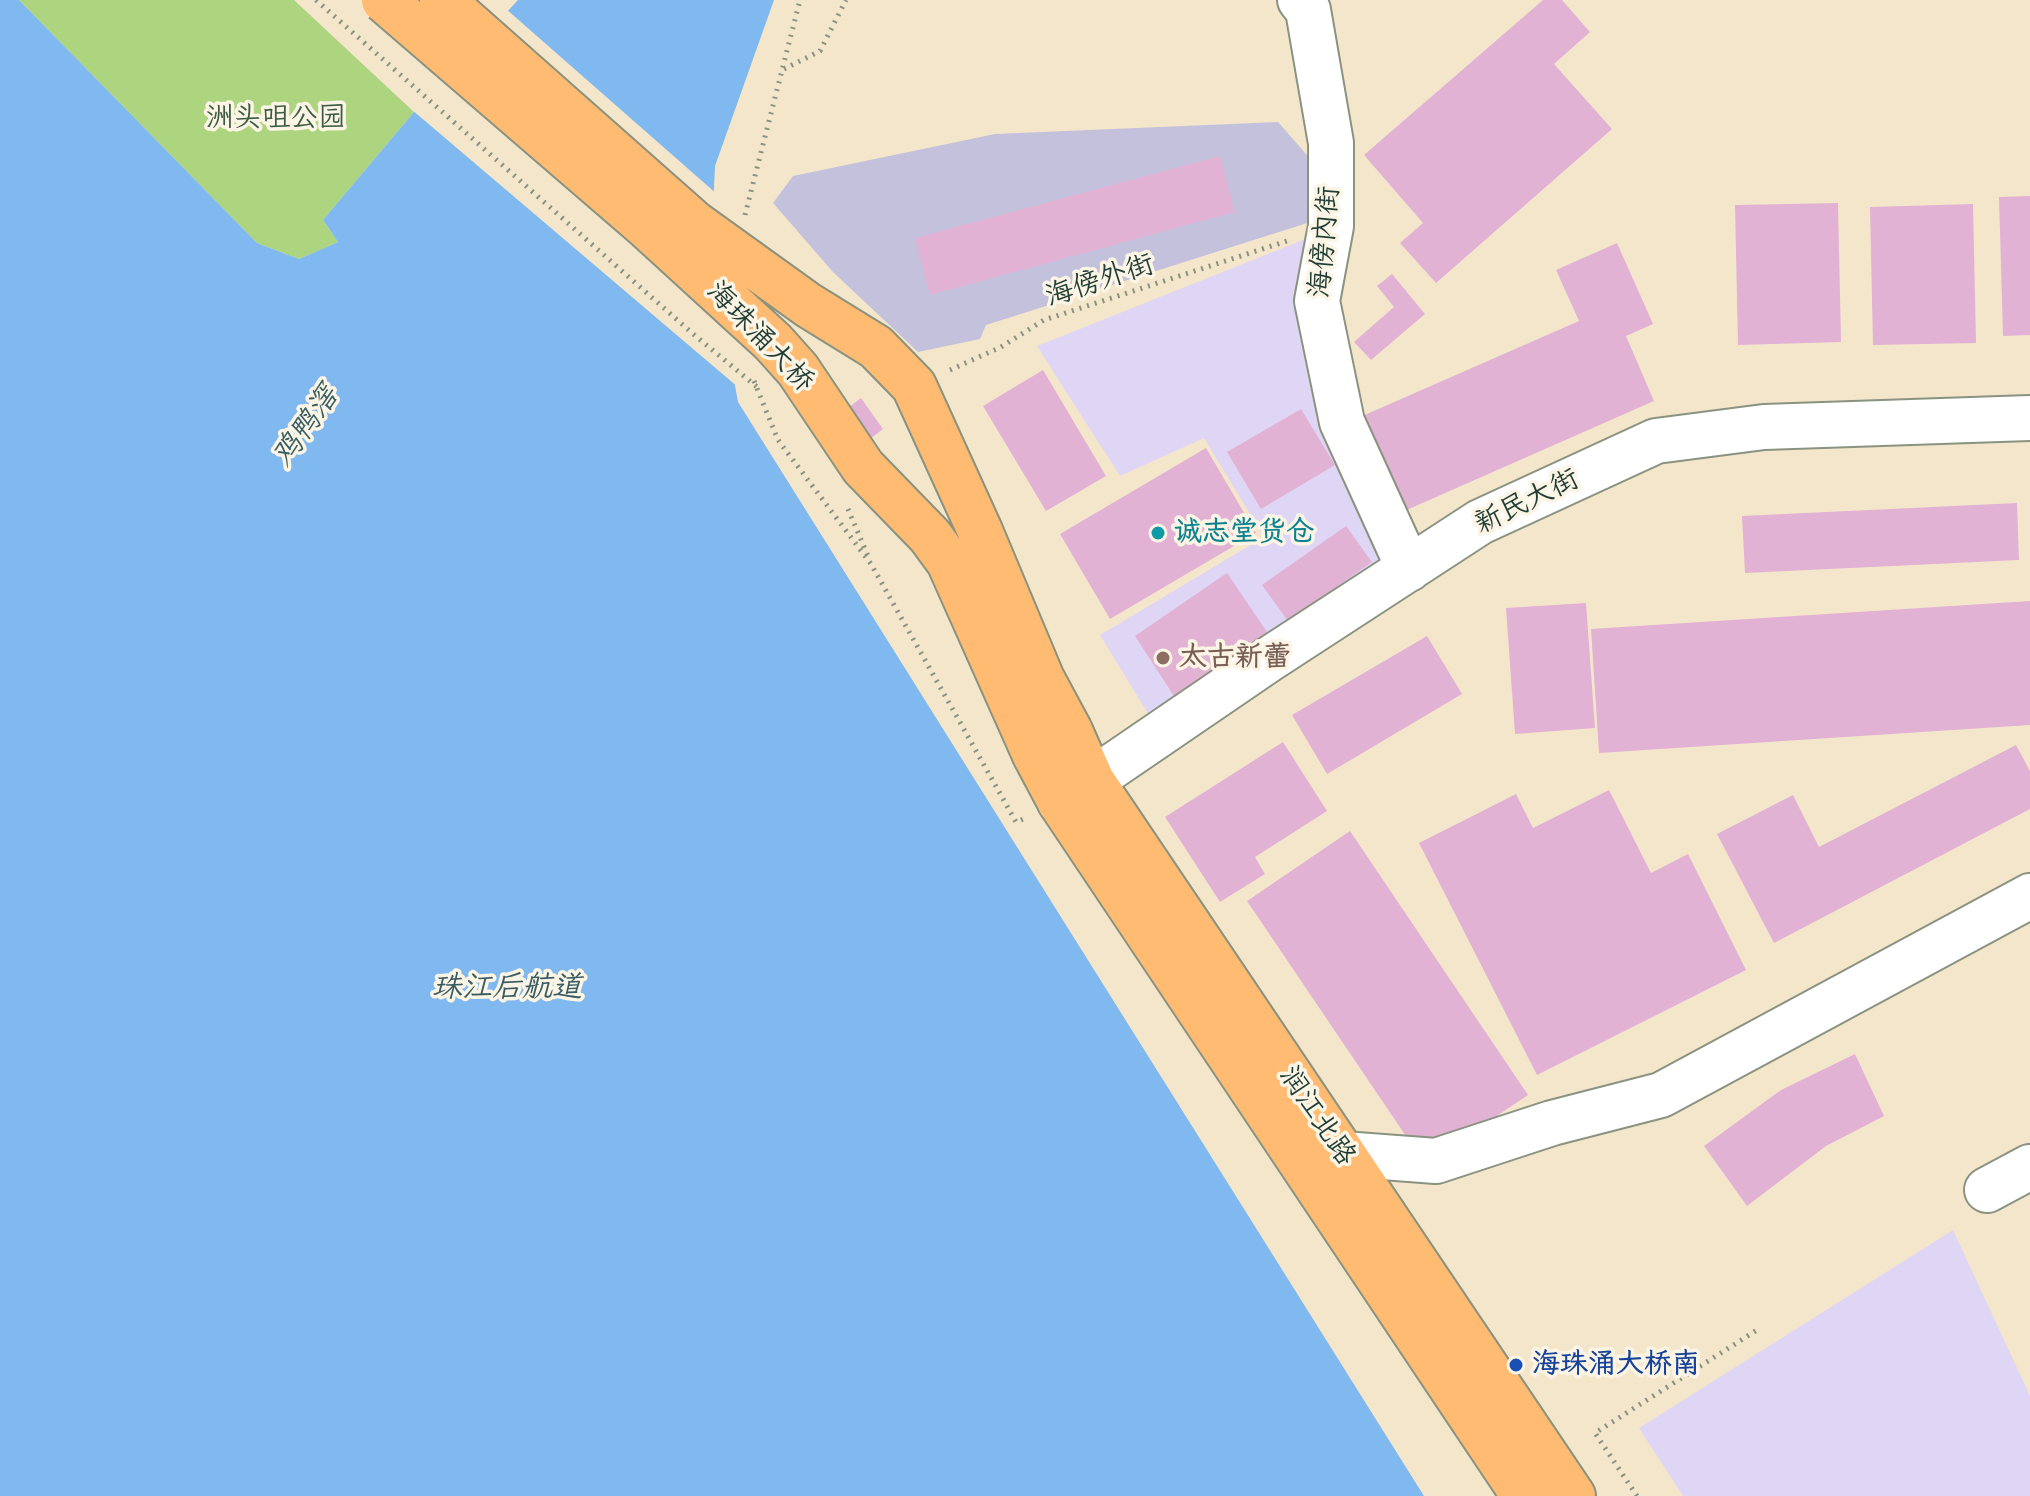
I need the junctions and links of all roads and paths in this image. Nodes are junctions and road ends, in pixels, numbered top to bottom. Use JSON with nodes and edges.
{"nodes":[{"id":1,"x":316,"y":0,"type":"edge"},
{"id":2,"x":384,"y":0,"type":"edge"},
{"id":3,"x":442,"y":0,"type":"edge"},
{"id":4,"x":846,"y":0,"type":"edge"},
{"id":5,"x":1300,"y":0,"type":"edge"},
{"id":6,"x":783,"y":69,"type":"dead end"},
{"id":7,"x":1331,"y":226,"type":"junction"},
{"id":8,"x":948,"y":371,"type":"dead end"},
{"id":9,"x":772,"y":399,"type":"dead end"},
{"id":10,"x":2030,"y":418,"type":"edge"},
{"id":11,"x":847,"y":507,"type":"dead end"},
{"id":12,"x":871,"y":564,"type":"dead end"},
{"id":13,"x":1409,"y":569,"type":"junction"},
{"id":14,"x":1052,"y":743,"type":"junction"},
{"id":15,"x":1076,"y":792,"type":"junction"},
{"id":16,"x":2030,"y":896,"type":"edge"},
{"id":17,"x":1343,"y":1154,"type":"junction"},
{"id":18,"x":2030,"y":1167,"type":"edge"},
{"id":19,"x":1987,"y":1190,"type":"dead end"},
{"id":20,"x":1757,"y":1330,"type":"dead end"},
{"id":21,"x":1524,"y":1496,"type":"edge"},
{"id":22,"x":1573,"y":1496,"type":"edge"},
{"id":23,"x":1637,"y":1496,"type":"edge"}],
"edges":[{"from":1,"to":9,"type":"path","bridge":true},
{"from":2,"to":14,"type":"main road","name":"海珠涌大桥","bridge":true},
{"from":3,"to":14,"type":"main road","name":"海珠涌大桥","bridge":true},
{"from":4,"to":6,"type":"path"},
{"from":5,"to":7,"type":"street","name":"海傍内街"},
{"from":7,"to":8,"type":"path","name":"海傍外街"},
{"from":7,"to":13,"type":"street","name":"海傍内街"},
{"from":10,"to":13,"type":"street","name":"新民大街"},
{"from":11,"to":12,"type":"path"},
{"from":13,"to":15,"type":"street","name":"新民大街"},
{"from":14,"to":15,"type":"main road","name":"润江北路"},
{"from":15,"to":17,"type":"main road","name":"润江北路"},
{"from":15,"to":21,"type":"main road","name":"润江北路"},
{"from":16,"to":17,"type":"street"},
{"from":17,"to":22,"type":"main road","name":"润江北路"},
{"from":18,"to":19,"type":"street"},
{"from":20,"to":23,"type":"path"}]}
